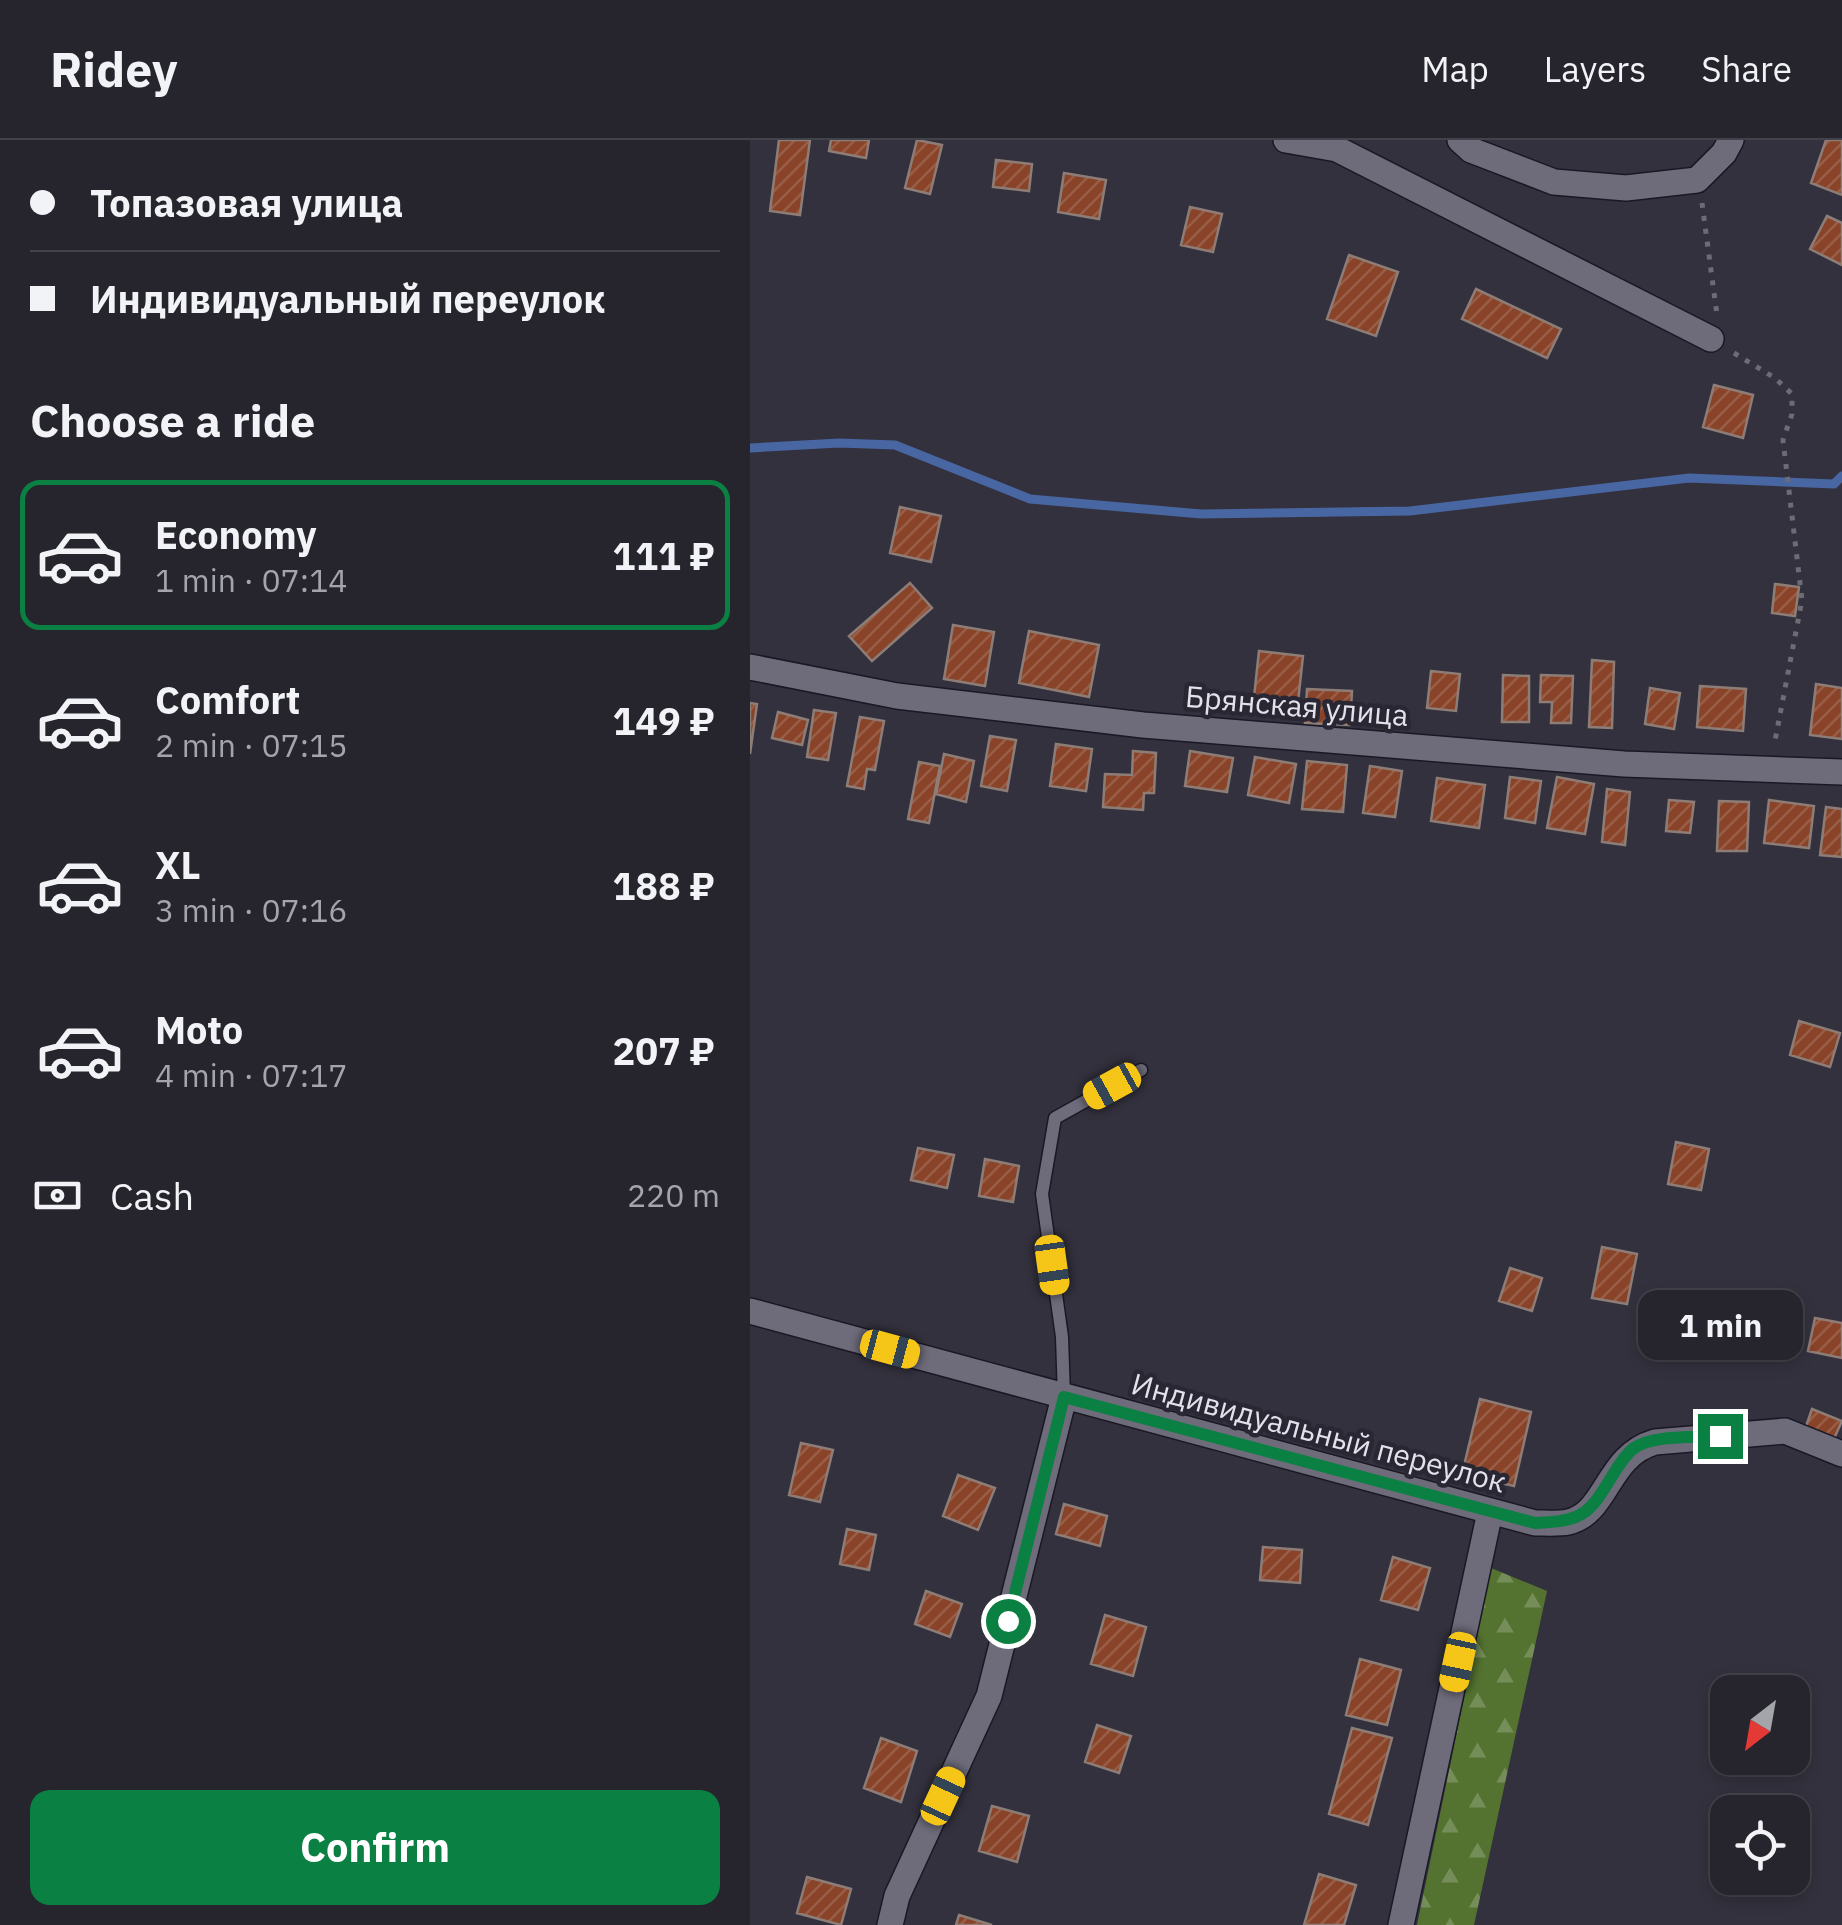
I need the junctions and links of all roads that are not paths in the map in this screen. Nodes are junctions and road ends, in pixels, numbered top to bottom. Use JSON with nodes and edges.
{"nodes":[{"id":1,"x":1286,"y":140,"type":"edge"},
{"id":2,"x":1460,"y":140,"type":"edge"},
{"id":3,"x":1730,"y":140,"type":"edge"},
{"id":4,"x":1711,"y":339,"type":"road end"},
{"id":5,"x":750,"y":667,"type":"edge"},
{"id":6,"x":1842,"y":772,"type":"edge"},
{"id":7,"x":1141,"y":1070,"type":"dead end"},
{"id":8,"x":750,"y":1311,"type":"edge"},
{"id":9,"x":1064,"y":1397,"type":"junction"},
{"id":10,"x":1842,"y":1454,"type":"edge"},
{"id":11,"x":1490,"y":1512,"type":"junction"},
{"id":12,"x":890,"y":1925,"type":"edge"},
{"id":13,"x":1401,"y":1925,"type":"edge"}],
"edges":[{"from":1,"to":4,"type":"street"},
{"from":2,"to":3,"type":"street"},
{"from":5,"to":6,"type":"street","name":"Брянская улица"},
{"from":7,"to":9,"type":"lane"},
{"from":8,"to":9,"type":"street","name":"Индивидуальный переулок"},
{"from":9,"to":11,"type":"street","name":"Индивидуальный переулок"},
{"from":9,"to":12,"type":"street"},
{"from":10,"to":11,"type":"street","name":"Индивидуальный переулок"},
{"from":11,"to":13,"type":"street"}]}
